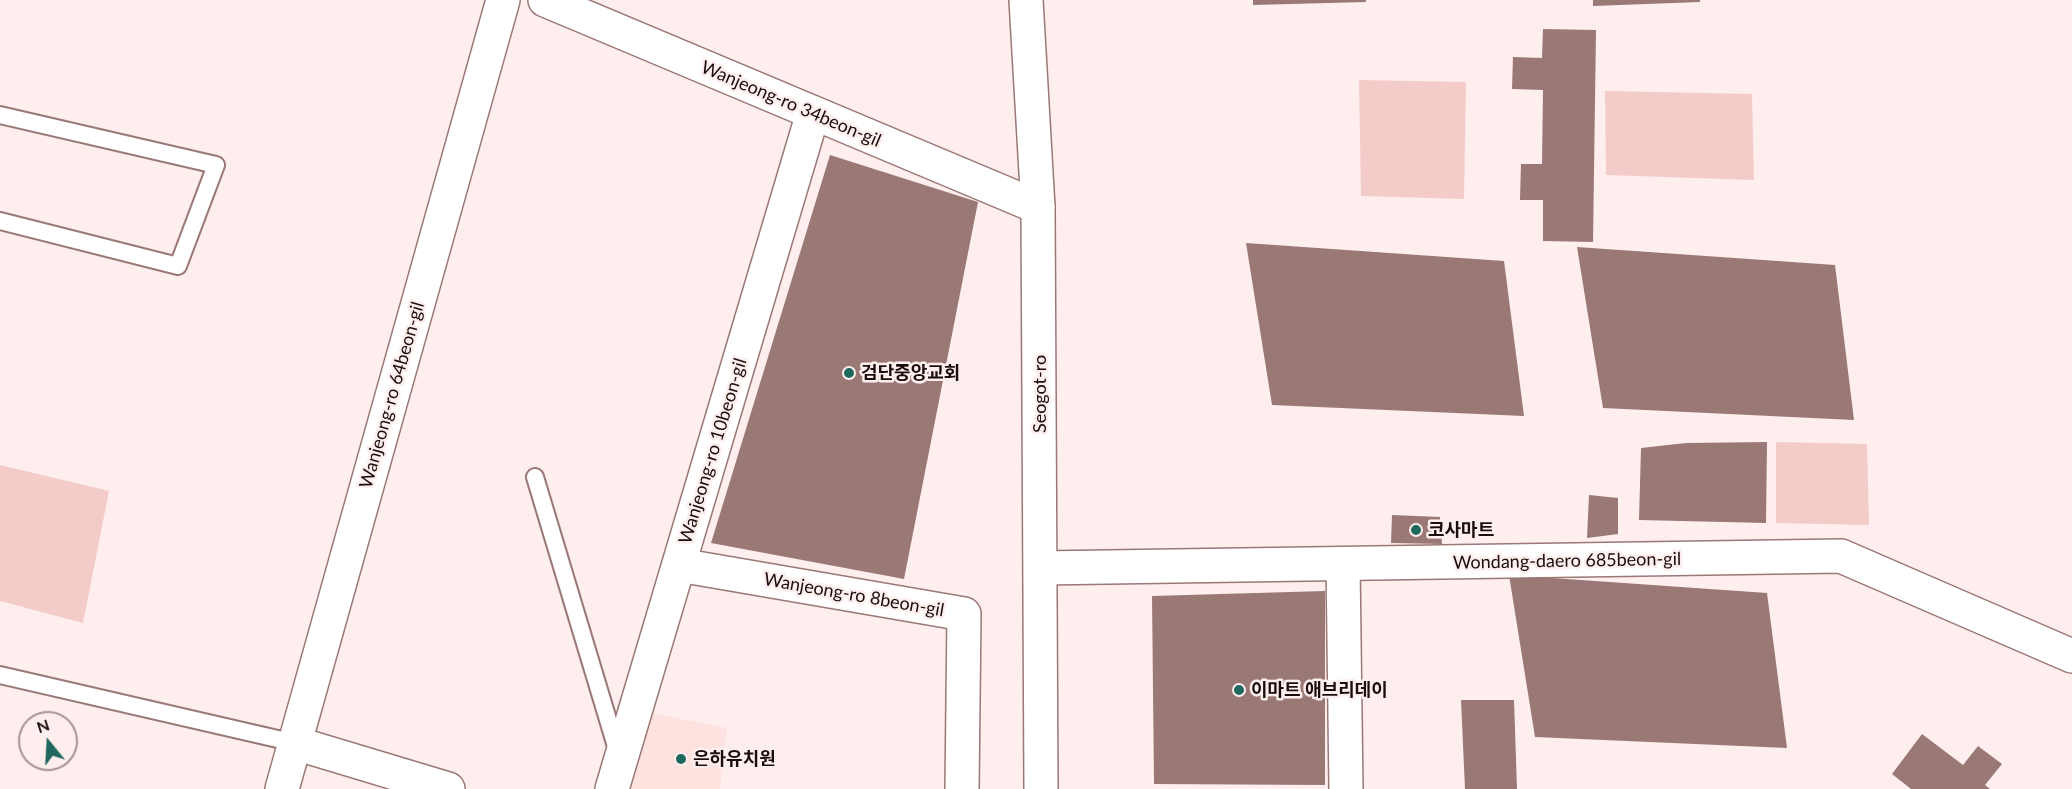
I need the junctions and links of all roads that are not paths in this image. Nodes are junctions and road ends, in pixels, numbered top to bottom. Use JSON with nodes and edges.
{"nodes":[{"id":1,"x":503,"y":0,"type":"edge"},
{"id":2,"x":544,"y":0,"type":"edge"},
{"id":3,"x":1026,"y":0,"type":"edge"},
{"id":4,"x":813,"y":113,"type":"junction"},
{"id":5,"x":0,"y":115,"type":"edge"},
{"id":6,"x":1038,"y":207,"type":"junction"},
{"id":7,"x":0,"y":221,"type":"edge"},
{"id":8,"x":535,"y":477,"type":"dead end"},
{"id":9,"x":1343,"y":564,"type":"junction"},
{"id":10,"x":679,"y":565,"type":"junction"},
{"id":11,"x":1041,"y":568,"type":"junction"},
{"id":12,"x":2062,"y":645,"type":"edge"},
{"id":13,"x":0,"y":675,"type":"edge"},
{"id":14,"x":295,"y":742,"type":"junction"},
{"id":15,"x":616,"y":774,"type":"edge"},
{"id":16,"x":282,"y":789,"type":"edge"},
{"id":17,"x":448,"y":789,"type":"edge"},
{"id":18,"x":962,"y":789,"type":"edge"},
{"id":19,"x":1041,"y":789,"type":"edge"},
{"id":20,"x":1346,"y":789,"type":"edge"}],
"edges":[{"from":1,"to":14,"type":"street","name":"Wanjeong-ro 64beon-gil"},
{"from":2,"to":4,"type":"street","name":"Wanjeong-ro 34beon-gil"},
{"from":3,"to":6,"type":"street","name":"Seogot-ro"},
{"from":4,"to":6,"type":"street","name":"Wanjeong-ro 34beon-gil"},
{"from":4,"to":10,"type":"street","name":"Wanjeong-ro 10beon-gil"},
{"from":5,"to":7,"type":"lane"},
{"from":6,"to":11,"type":"street","name":"Seogot-ro"},
{"from":8,"to":15,"type":"lane"},
{"from":9,"to":11,"type":"street","name":"Wondang-daero 685beon-gil"},
{"from":9,"to":12,"type":"street","name":"Wondang-daero 685beon-gil"},
{"from":9,"to":20,"type":"street"},
{"from":10,"to":15,"type":"street","name":"Wanjeong-ro 10beon-gil"},
{"from":10,"to":18,"type":"street","name":"Wanjeong-ro 8beon-gil"},
{"from":11,"to":19,"type":"street","name":"Seogot-ro"},
{"from":13,"to":14,"type":"lane"},
{"from":14,"to":16,"type":"street","name":"Wanjeong-ro 64beon-gil"},
{"from":14,"to":17,"type":"street"}]}
